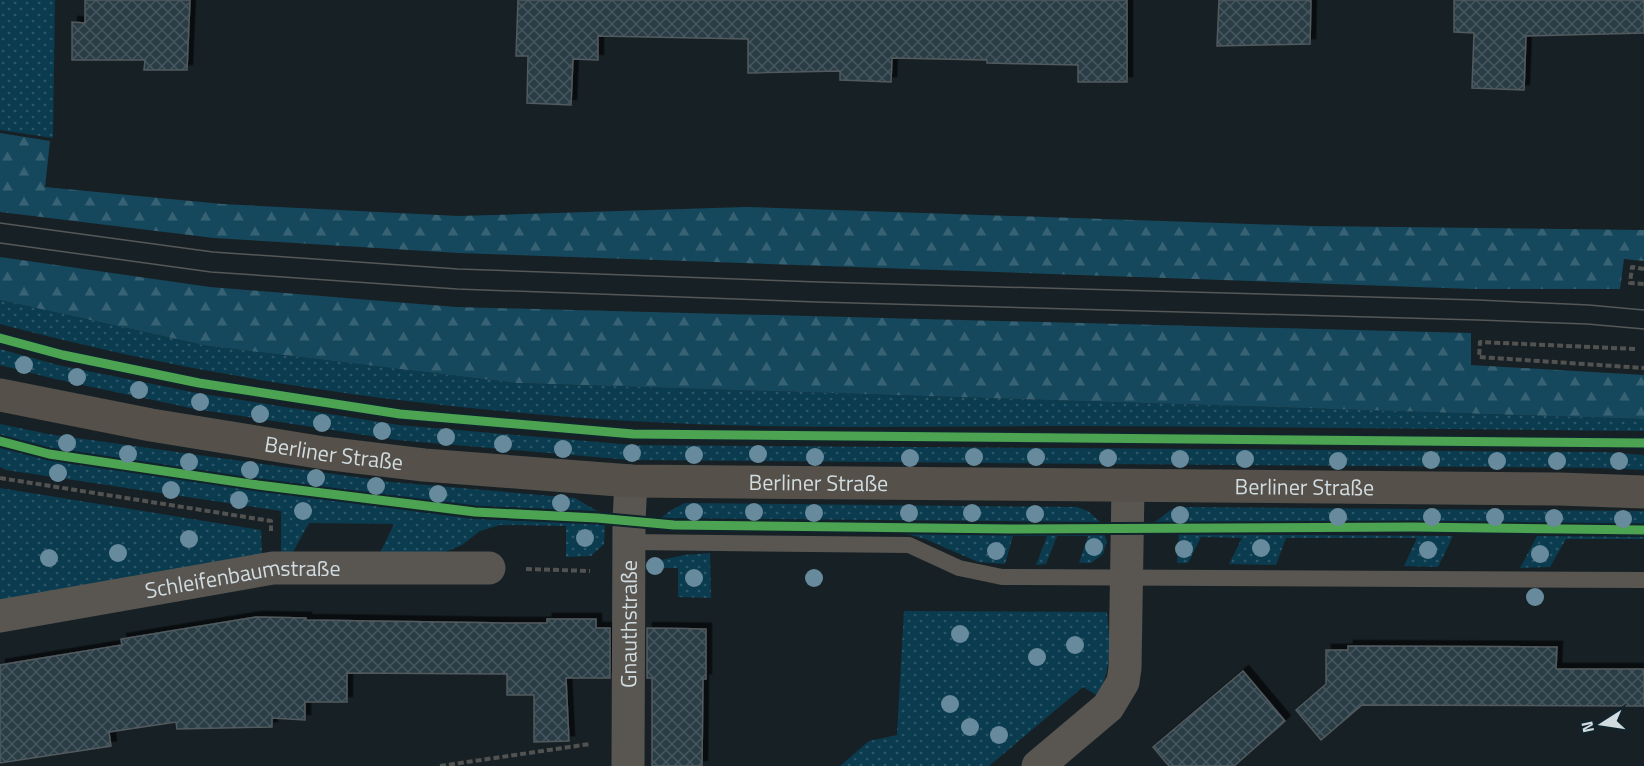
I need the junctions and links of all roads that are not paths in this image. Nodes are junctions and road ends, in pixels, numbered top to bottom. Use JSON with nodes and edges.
{"nodes":[{"id":1,"x":0,"y":396,"type":"edge"},
{"id":2,"x":632,"y":481,"type":"junction"},
{"id":3,"x":1128,"y":487,"type":"junction"},
{"id":4,"x":1644,"y":492,"type":"edge"},
{"id":5,"x":629,"y":556,"type":"junction"},
{"id":6,"x":489,"y":568,"type":"road end"},
{"id":7,"x":1127,"y":576,"type":"junction"},
{"id":8,"x":1644,"y":580,"type":"edge"},
{"id":9,"x":0,"y":616,"type":"edge"},
{"id":10,"x":628,"y":752,"type":"edge"},
{"id":11,"x":1038,"y":766,"type":"edge"}],
"edges":[{"from":1,"to":2,"type":"main road","name":"Berliner Straße"},
{"from":2,"to":3,"type":"main road","name":"Berliner Straße"},
{"from":2,"to":5,"type":"street","name":"Gnauthstraße"},
{"from":3,"to":4,"type":"main road","name":"Berliner Straße"},
{"from":3,"to":7,"type":"street"},
{"from":5,"to":7,"type":"lane"},
{"from":5,"to":10,"type":"street","name":"Gnauthstraße"},
{"from":6,"to":9,"type":"street","name":"Schleifenbaumstraße"},
{"from":7,"to":8,"type":"lane"},
{"from":7,"to":11,"type":"street"}]}
